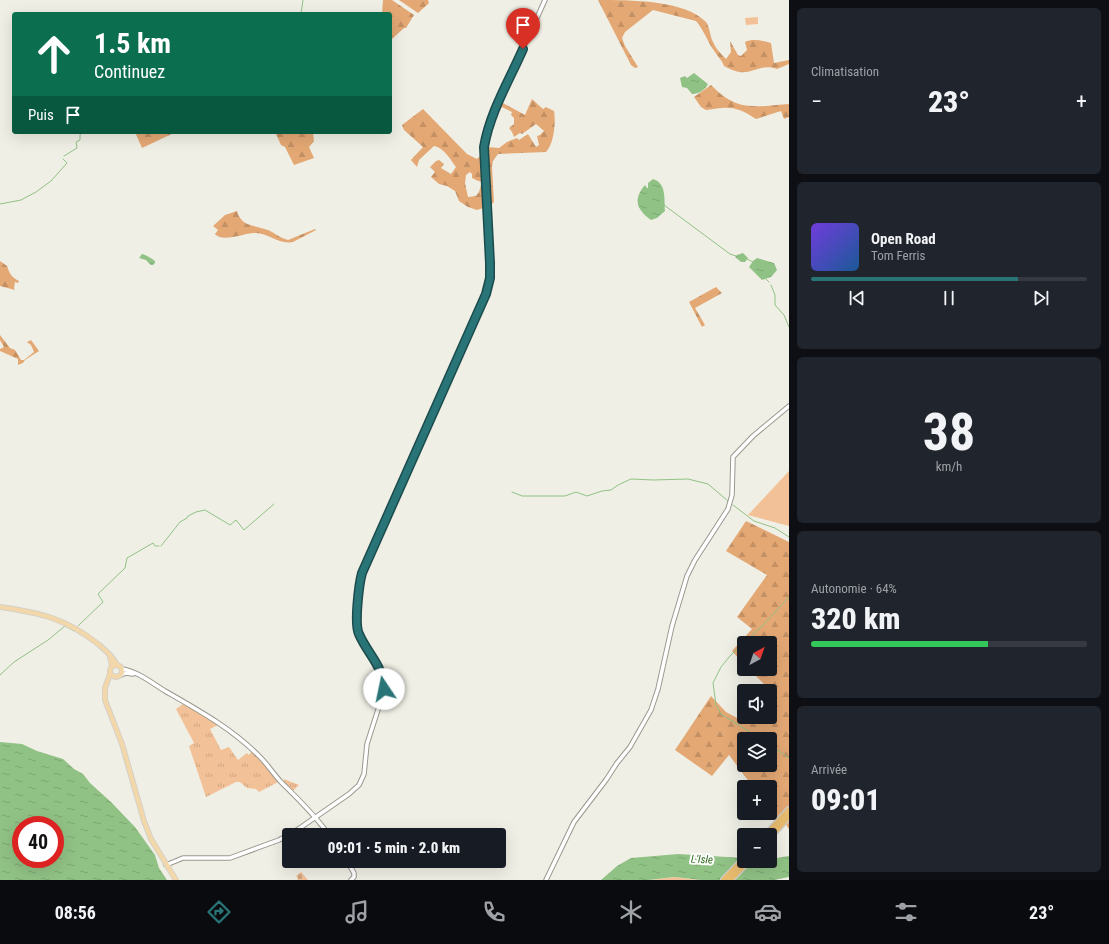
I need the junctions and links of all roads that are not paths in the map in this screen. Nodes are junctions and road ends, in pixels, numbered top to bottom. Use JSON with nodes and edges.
{"nodes":[{"id":1,"x":545,"y":0,"type":"edge"},
{"id":2,"x":789,"y":406,"type":"edge"},
{"id":3,"x":0,"y":607,"type":"edge"},
{"id":4,"x":114,"y":665,"type":"junction"},
{"id":5,"x":122,"y":669,"type":"junction"},
{"id":6,"x":135,"y":674,"type":"junction"},
{"id":7,"x":112,"y":675,"type":"junction"},
{"id":8,"x":120,"y":675,"type":"junction"},
{"id":9,"x":789,"y":810,"type":"edge"},
{"id":10,"x":789,"y":816,"type":"edge"},
{"id":11,"x":316,"y":817,"type":"junction"},
{"id":12,"x":324,"y":828,"type":"edge"},
{"id":13,"x":772,"y":828,"type":"edge"},
{"id":14,"x":777,"y":829,"type":"edge"},
{"id":15,"x":166,"y":865,"type":"junction"},
{"id":16,"x":737,"y":866,"type":"edge"},
{"id":17,"x":351,"y":868,"type":"edge"},
{"id":18,"x":741,"y":868,"type":"edge"},
{"id":19,"x":352,"y":878,"type":"edge"},
{"id":20,"x":176,"y":880,"type":"edge"},
{"id":21,"x":546,"y":880,"type":"edge"},
{"id":22,"x":724,"y":880,"type":"edge"},
{"id":23,"x":730,"y":880,"type":"edge"}],
"edges":[{"from":1,"to":11,"type":"street"},
{"from":2,"to":21,"type":"street"},
{"from":3,"to":4,"type":"main road"},
{"from":4,"to":5,"type":"main road"},
{"from":4,"to":7,"type":"main road"},
{"from":5,"to":6,"type":"street"},
{"from":5,"to":8,"type":"main road"},
{"from":6,"to":8,"type":"street"},
{"from":6,"to":11,"type":"street"},
{"from":7,"to":8,"type":"main road"},
{"from":7,"to":15,"type":"main road"},
{"from":9,"to":13,"type":"highway"},
{"from":10,"to":14,"type":"highway"},
{"from":11,"to":12,"type":"street"},
{"from":11,"to":15,"type":"street"},
{"from":15,"to":20,"type":"main road"},
{"from":16,"to":22,"type":"highway"},
{"from":17,"to":19,"type":"street"},
{"from":18,"to":23,"type":"highway"}]}
